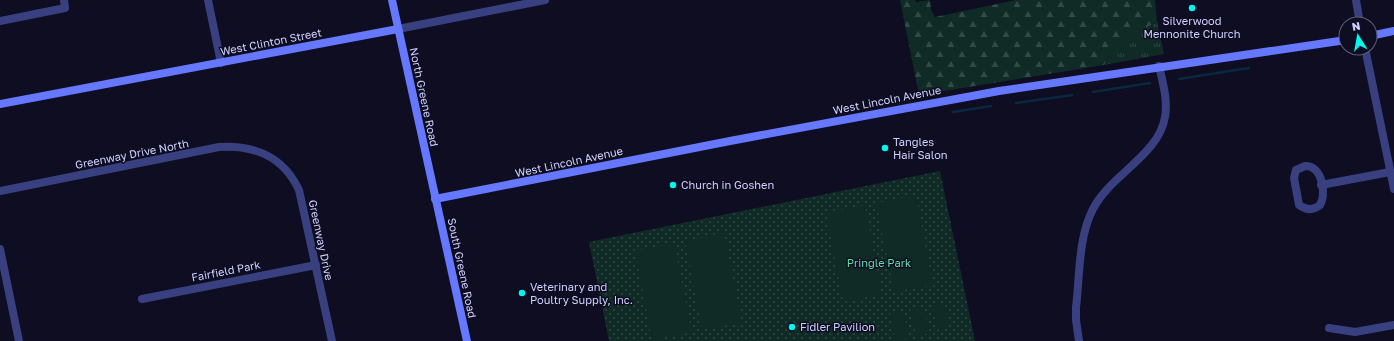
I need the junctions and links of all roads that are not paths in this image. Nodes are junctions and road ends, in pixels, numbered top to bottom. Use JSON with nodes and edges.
{"nodes":[{"id":1,"x":208,"y":0,"type":"edge"},
{"id":2,"x":392,"y":0,"type":"edge"},
{"id":3,"x":545,"y":0,"type":"edge"},
{"id":4,"x":1356,"y":0,"type":"edge"},
{"id":5,"x":64,"y":4,"type":"edge"},
{"id":6,"x":1359,"y":16,"type":"edge"},
{"id":7,"x":0,"y":21,"type":"edge"},
{"id":8,"x":398,"y":29,"type":"junction"},
{"id":9,"x":1394,"y":31,"type":"edge"},
{"id":10,"x":1378,"y":34,"type":"edge"},
{"id":11,"x":1338,"y":41,"type":"edge"},
{"id":12,"x":1367,"y":56,"type":"edge"},
{"id":13,"x":221,"y":63,"type":"junction"},
{"id":14,"x":1159,"y":66,"type":"junction"},
{"id":15,"x":0,"y":104,"type":"edge"},
{"id":16,"x":268,"y":154,"type":"joint"},
{"id":17,"x":1390,"y":172,"type":"junction"},
{"id":18,"x":1321,"y":185,"type":"junction"},
{"id":19,"x":1394,"y":189,"type":"edge"},
{"id":20,"x":0,"y":191,"type":"edge"},
{"id":21,"x":435,"y":200,"type":"junction"},
{"id":22,"x":0,"y":249,"type":"edge"},
{"id":23,"x":316,"y":265,"type":"junction"},
{"id":24,"x":142,"y":299,"type":"dead end"},
{"id":25,"x":1394,"y":325,"type":"edge"},
{"id":26,"x":1329,"y":328,"type":"dead end"},
{"id":27,"x":18,"y":341,"type":"edge"},
{"id":28,"x":332,"y":341,"type":"edge"},
{"id":29,"x":467,"y":341,"type":"edge"},
{"id":30,"x":1079,"y":341,"type":"edge"}],
"edges":[{"from":1,"to":13,"type":"street"},
{"from":2,"to":8,"type":"street","name":"North Greene Road"},
{"from":3,"to":8,"type":"street","name":"West Clinton Street"},
{"from":4,"to":6,"type":"street"},
{"from":5,"to":7,"type":"street"},
{"from":8,"to":13,"type":"street","name":"West Clinton Street"},
{"from":8,"to":21,"type":"street","name":"North Greene Road"},
{"from":9,"to":10,"type":"street"},
{"from":11,"to":14,"type":"street","name":"West Lincoln Avenue"},
{"from":12,"to":17,"type":"street"},
{"from":13,"to":15,"type":"street","name":"West Clinton Street"},
{"from":14,"to":21,"type":"street","name":"West Lincoln Avenue"},
{"from":14,"to":30,"type":"street"},
{"from":16,"to":20,"type":"street","name":"Greenway Drive North"},
{"from":16,"to":23,"type":"street","name":"Greenway Drive"},
{"from":17,"to":18,"type":"street"},
{"from":17,"to":19,"type":"street"},
{"from":18,"to":18,"type":"street"},
{"from":21,"to":29,"type":"street","name":"South Greene Road"},
{"from":22,"to":27,"type":"street"},
{"from":23,"to":24,"type":"street","name":"Fairfield Park"},
{"from":23,"to":28,"type":"street","name":"Greenway Drive"},
{"from":25,"to":26,"type":"street"}]}
